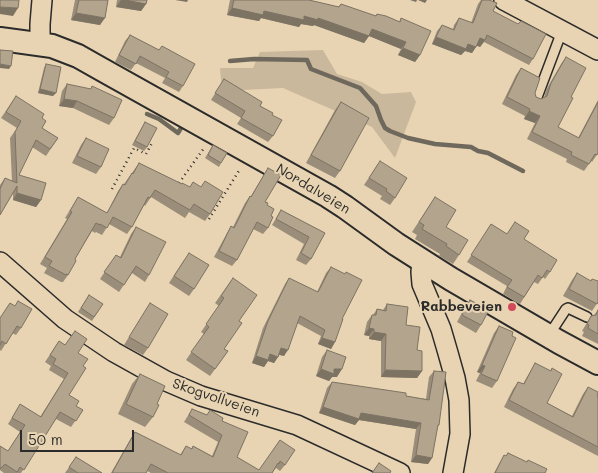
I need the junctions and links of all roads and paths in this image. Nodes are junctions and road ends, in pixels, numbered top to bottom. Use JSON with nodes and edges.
{"nodes":[{"id":1,"x":42,"y":0,"type":"edge"},
{"id":2,"x":504,"y":0,"type":"edge"},
{"id":3,"x":562,"y":31,"type":"junction"},
{"id":4,"x":0,"y":39,"type":"edge"},
{"id":5,"x":40,"y":44,"type":"junction"},
{"id":6,"x":598,"y":50,"type":"edge"},
{"id":7,"x":536,"y":100,"type":"edge"},
{"id":8,"x":152,"y":143,"type":"edge"},
{"id":9,"x":206,"y":146,"type":"dead end"},
{"id":10,"x":241,"y":168,"type":"dead end"},
{"id":11,"x":179,"y":184,"type":"edge"},
{"id":12,"x":112,"y":189,"type":"dead end"},
{"id":13,"x":209,"y":218,"type":"edge"},
{"id":14,"x":422,"y":261,"type":"junction"},
{"id":15,"x":0,"y":262,"type":"edge"},
{"id":16,"x":587,"y":317,"type":"dead end"},
{"id":17,"x":548,"y":336,"type":"junction"},
{"id":18,"x":598,"y":363,"type":"edge"},
{"id":19,"x":400,"y":473,"type":"edge"},
{"id":20,"x":454,"y":473,"type":"edge"}],
"edges":[{"from":1,"to":5,"type":"street"},
{"from":2,"to":3,"type":"street"},
{"from":3,"to":6,"type":"street"},
{"from":3,"to":7,"type":"lane"},
{"from":4,"to":5,"type":"street","name":"Nordalveien"},
{"from":5,"to":14,"type":"street","name":"Nordalveien"},
{"from":8,"to":12,"type":"path"},
{"from":9,"to":11,"type":"path"},
{"from":10,"to":13,"type":"path"},
{"from":14,"to":17,"type":"street"},
{"from":14,"to":20,"type":"street"},
{"from":15,"to":19,"type":"street","name":"Skogvollveien"},
{"from":16,"to":17,"type":"lane"},
{"from":17,"to":18,"type":"street"}]}
